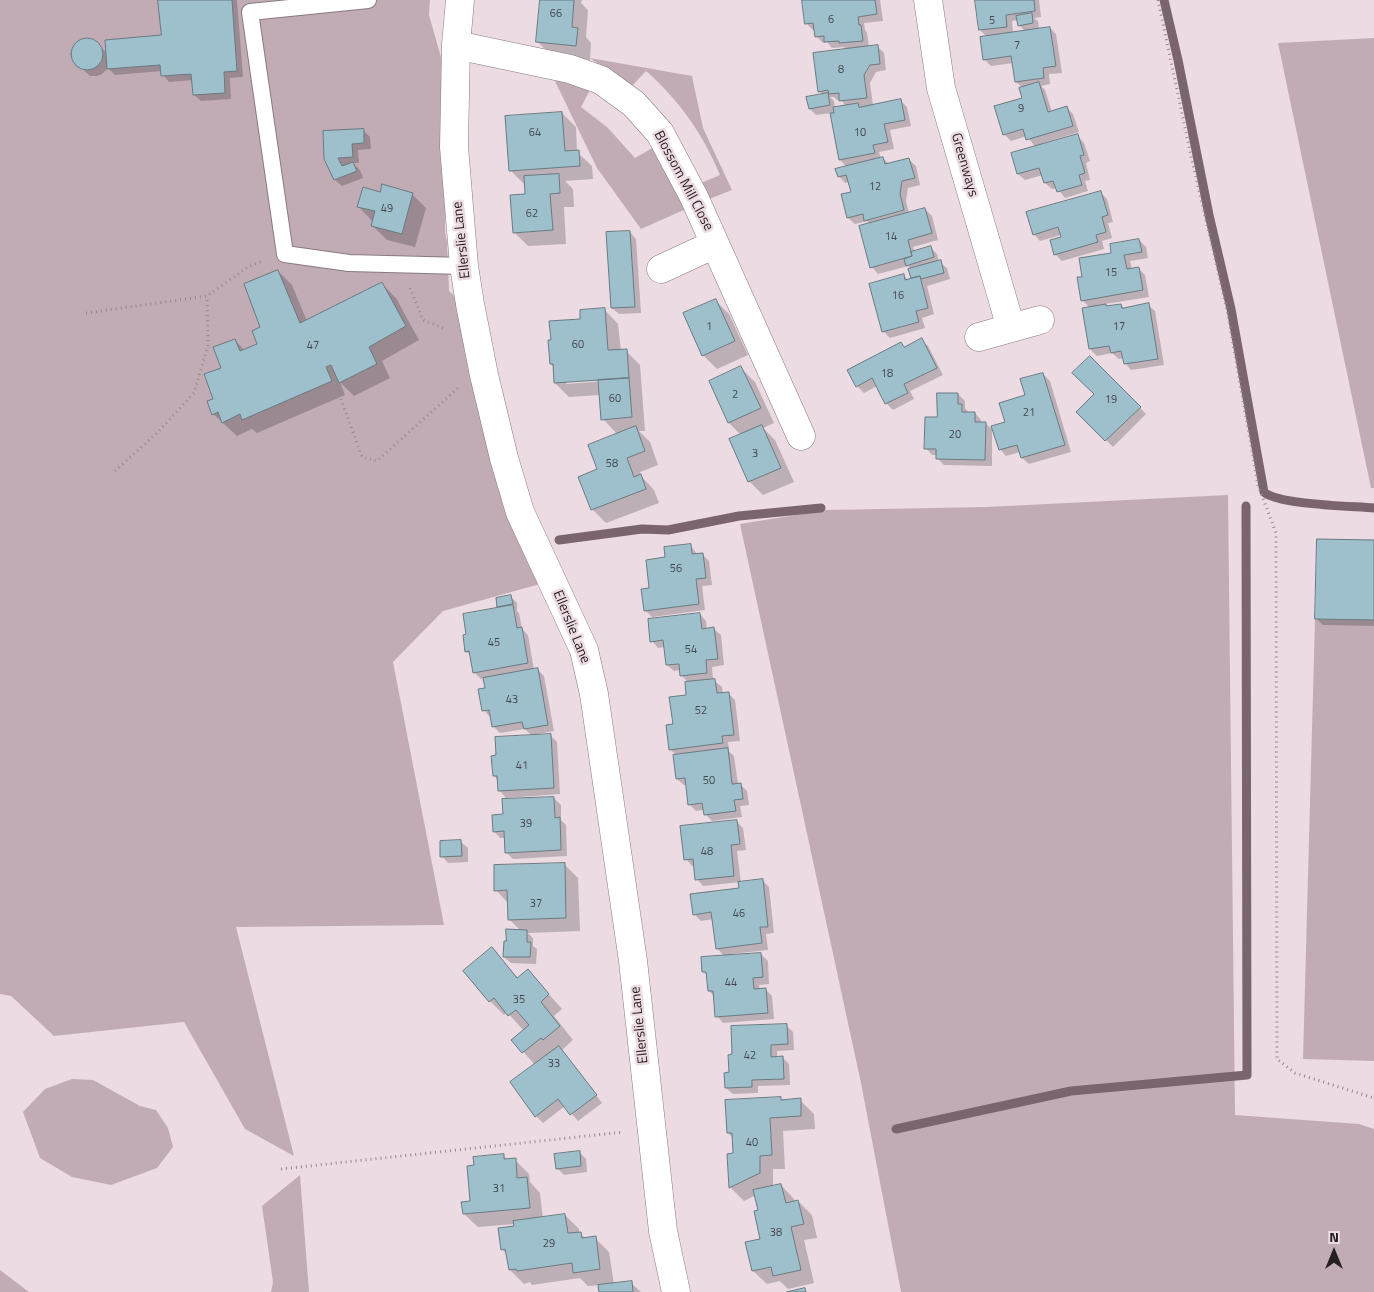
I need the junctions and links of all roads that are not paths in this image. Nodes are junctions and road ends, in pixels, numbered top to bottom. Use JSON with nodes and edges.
{"nodes":[{"id":1,"x":368,"y":0,"type":"edge"},
{"id":2,"x":460,"y":0,"type":"edge"},
{"id":3,"x":928,"y":0,"type":"edge"},
{"id":4,"x":456,"y":45,"type":"junction"},
{"id":5,"x":715,"y":244,"type":"junction"},
{"id":6,"x":464,"y":266,"type":"junction"},
{"id":7,"x":661,"y":269,"type":"dead end"},
{"id":8,"x":1040,"y":320,"type":"dead end"},
{"id":9,"x":1011,"y":328,"type":"junction"},
{"id":10,"x":979,"y":337,"type":"dead end"},
{"id":11,"x":802,"y":436,"type":"dead end"},
{"id":12,"x":676,"y":1292,"type":"edge"}],
"edges":[{"from":1,"to":6,"type":"lane"},
{"from":2,"to":4,"type":"street","name":"Ellerslie Lane"},
{"from":3,"to":9,"type":"street","name":"Greenways"},
{"from":4,"to":5,"type":"street","name":"Blossom Mill Close"},
{"from":4,"to":6,"type":"street","name":"Ellerslie Lane"},
{"from":5,"to":7,"type":"street","name":"Blossom Mill Close"},
{"from":5,"to":11,"type":"street","name":"Blossom Mill Close"},
{"from":6,"to":12,"type":"street","name":"Ellerslie Lane"},
{"from":8,"to":9,"type":"street"},
{"from":9,"to":10,"type":"street"}]}
